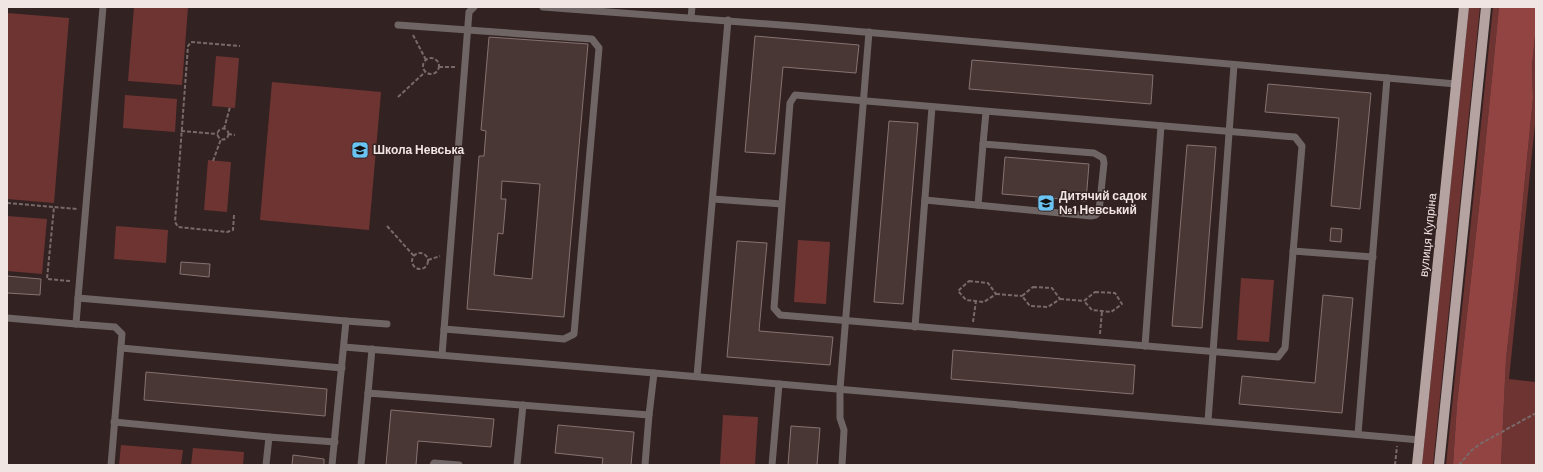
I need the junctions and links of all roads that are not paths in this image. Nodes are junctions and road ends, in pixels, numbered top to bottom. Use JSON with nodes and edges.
{"nodes":[{"id":1,"x":103,"y":7,"type":"edge"},
{"id":2,"x":474,"y":7,"type":"edge"},
{"id":3,"x":543,"y":7,"type":"edge"},
{"id":4,"x":692,"y":7,"type":"edge"},
{"id":5,"x":1464,"y":7,"type":"edge"},
{"id":6,"x":1486,"y":7,"type":"edge"},
{"id":7,"x":692,"y":18,"type":"junction"},
{"id":8,"x":728,"y":20,"type":"junction"},
{"id":9,"x":398,"y":25,"type":"dead end"},
{"id":10,"x":467,"y":30,"type":"junction"},
{"id":11,"x":869,"y":32,"type":"junction"},
{"id":12,"x":1234,"y":65,"type":"junction"},
{"id":13,"x":1387,"y":78,"type":"junction"},
{"id":14,"x":1456,"y":84,"type":"junction"},
{"id":15,"x":863,"y":101,"type":"junction"},
{"id":16,"x":932,"y":107,"type":"junction"},
{"id":17,"x":986,"y":112,"type":"junction"},
{"id":18,"x":1161,"y":126,"type":"junction"},
{"id":19,"x":1229,"y":132,"type":"junction"},
{"id":20,"x":983,"y":144,"type":"junction"},
{"id":21,"x":713,"y":199,"type":"junction"},
{"id":22,"x":925,"y":200,"type":"junction"},
{"id":23,"x":782,"y":204,"type":"junction"},
{"id":24,"x":978,"y":205,"type":"junction"},
{"id":25,"x":1293,"y":250,"type":"junction"},
{"id":26,"x":1372,"y":257,"type":"junction"},
{"id":27,"x":78,"y":298,"type":"junction"},
{"id":28,"x":7,"y":318,"type":"edge"},
{"id":29,"x":346,"y":321,"type":"junction"},
{"id":30,"x":845,"y":321,"type":"junction"},
{"id":31,"x":76,"y":324,"type":"junction"},
{"id":32,"x":386,"y":324,"type":"dead end"},
{"id":33,"x":914,"y":327,"type":"junction"},
{"id":34,"x":444,"y":329,"type":"junction"},
{"id":35,"x":1145,"y":346,"type":"junction"},
{"id":36,"x":344,"y":347,"type":"junction"},
{"id":37,"x":121,"y":348,"type":"junction"},
{"id":38,"x":372,"y":349,"type":"junction"},
{"id":39,"x":1213,"y":352,"type":"junction"},
{"id":40,"x":442,"y":355,"type":"junction"},
{"id":41,"x":342,"y":368,"type":"junction"},
{"id":42,"x":654,"y":373,"type":"junction"},
{"id":43,"x":697,"y":376,"type":"junction"},
{"id":44,"x":779,"y":384,"type":"junction"},
{"id":45,"x":840,"y":389,"type":"junction"},
{"id":46,"x":368,"y":393,"type":"junction"},
{"id":47,"x":523,"y":405,"type":"junction"},
{"id":48,"x":649,"y":415,"type":"junction"},
{"id":49,"x":1208,"y":421,"type":"junction"},
{"id":50,"x":114,"y":422,"type":"junction"},
{"id":51,"x":1358,"y":434,"type":"junction"},
{"id":52,"x":269,"y":437,"type":"junction"},
{"id":53,"x":1420,"y":440,"type":"junction"},
{"id":54,"x":335,"y":442,"type":"junction"},
{"id":55,"x":111,"y":465,"type":"edge"},
{"id":56,"x":266,"y":465,"type":"edge"},
{"id":57,"x":332,"y":465,"type":"edge"},
{"id":58,"x":361,"y":465,"type":"edge"},
{"id":59,"x":433,"y":465,"type":"edge"},
{"id":60,"x":459,"y":465,"type":"edge"},
{"id":61,"x":517,"y":465,"type":"edge"},
{"id":62,"x":644,"y":465,"type":"edge"},
{"id":63,"x":772,"y":465,"type":"edge"},
{"id":64,"x":842,"y":465,"type":"edge"},
{"id":65,"x":1417,"y":465,"type":"edge"},
{"id":66,"x":1439,"y":465,"type":"edge"}],
"edges":[{"from":1,"to":27,"type":"lane"},
{"from":2,"to":10,"type":"lane"},
{"from":3,"to":7,"type":"lane"},
{"from":4,"to":7,"type":"lane"},
{"from":5,"to":14,"type":"main road","name":"вулиця Купріна"},
{"from":6,"to":66,"type":"main road"},
{"from":7,"to":8,"type":"lane"},
{"from":8,"to":11,"type":"lane"},
{"from":8,"to":21,"type":"lane"},
{"from":9,"to":10,"type":"lane"},
{"from":10,"to":34,"type":"lane"},
{"from":10,"to":34,"type":"lane"},
{"from":11,"to":12,"type":"lane"},
{"from":11,"to":15,"type":"lane"},
{"from":12,"to":13,"type":"lane"},
{"from":12,"to":19,"type":"lane"},
{"from":13,"to":14,"type":"lane"},
{"from":13,"to":26,"type":"lane"},
{"from":14,"to":53,"type":"main road","name":"вулиця Купріна"},
{"from":15,"to":16,"type":"lane"},
{"from":15,"to":23,"type":"lane"},
{"from":15,"to":30,"type":"lane"},
{"from":16,"to":17,"type":"lane"},
{"from":16,"to":22,"type":"lane"},
{"from":17,"to":18,"type":"lane"},
{"from":17,"to":20,"type":"lane"},
{"from":18,"to":19,"type":"lane"},
{"from":18,"to":35,"type":"lane"},
{"from":19,"to":25,"type":"lane"},
{"from":19,"to":39,"type":"lane"},
{"from":20,"to":24,"type":"lane"},
{"from":20,"to":24,"type":"lane"},
{"from":21,"to":23,"type":"lane"},
{"from":21,"to":43,"type":"lane"},
{"from":22,"to":24,"type":"lane"},
{"from":22,"to":33,"type":"lane"},
{"from":23,"to":30,"type":"lane"},
{"from":25,"to":26,"type":"lane"},
{"from":25,"to":39,"type":"lane"},
{"from":26,"to":51,"type":"lane"},
{"from":27,"to":29,"type":"lane"},
{"from":27,"to":31,"type":"lane"},
{"from":28,"to":31,"type":"lane"},
{"from":29,"to":32,"type":"lane"},
{"from":29,"to":36,"type":"lane"},
{"from":30,"to":33,"type":"lane"},
{"from":30,"to":45,"type":"lane"},
{"from":31,"to":37,"type":"lane"},
{"from":33,"to":35,"type":"lane"},
{"from":34,"to":40,"type":"lane"},
{"from":35,"to":39,"type":"lane"},
{"from":36,"to":38,"type":"lane"},
{"from":36,"to":41,"type":"lane"},
{"from":37,"to":41,"type":"lane"},
{"from":37,"to":50,"type":"lane"},
{"from":38,"to":40,"type":"lane"},
{"from":38,"to":46,"type":"lane"},
{"from":39,"to":49,"type":"lane"},
{"from":40,"to":42,"type":"lane"},
{"from":41,"to":54,"type":"lane"},
{"from":42,"to":43,"type":"lane"},
{"from":42,"to":48,"type":"lane"},
{"from":43,"to":44,"type":"lane"},
{"from":44,"to":45,"type":"lane"},
{"from":44,"to":63,"type":"lane"},
{"from":45,"to":49,"type":"lane"},
{"from":45,"to":64,"type":"lane"},
{"from":46,"to":47,"type":"lane"},
{"from":46,"to":58,"type":"lane"},
{"from":47,"to":48,"type":"lane"},
{"from":47,"to":61,"type":"lane"},
{"from":48,"to":62,"type":"lane"},
{"from":49,"to":51,"type":"lane"},
{"from":50,"to":52,"type":"lane"},
{"from":50,"to":55,"type":"lane"},
{"from":51,"to":53,"type":"lane"},
{"from":52,"to":54,"type":"lane"},
{"from":52,"to":56,"type":"lane"},
{"from":53,"to":65,"type":"main road","name":"вулиця Купріна"},
{"from":54,"to":57,"type":"lane"},
{"from":59,"to":60,"type":"lane"}]}
